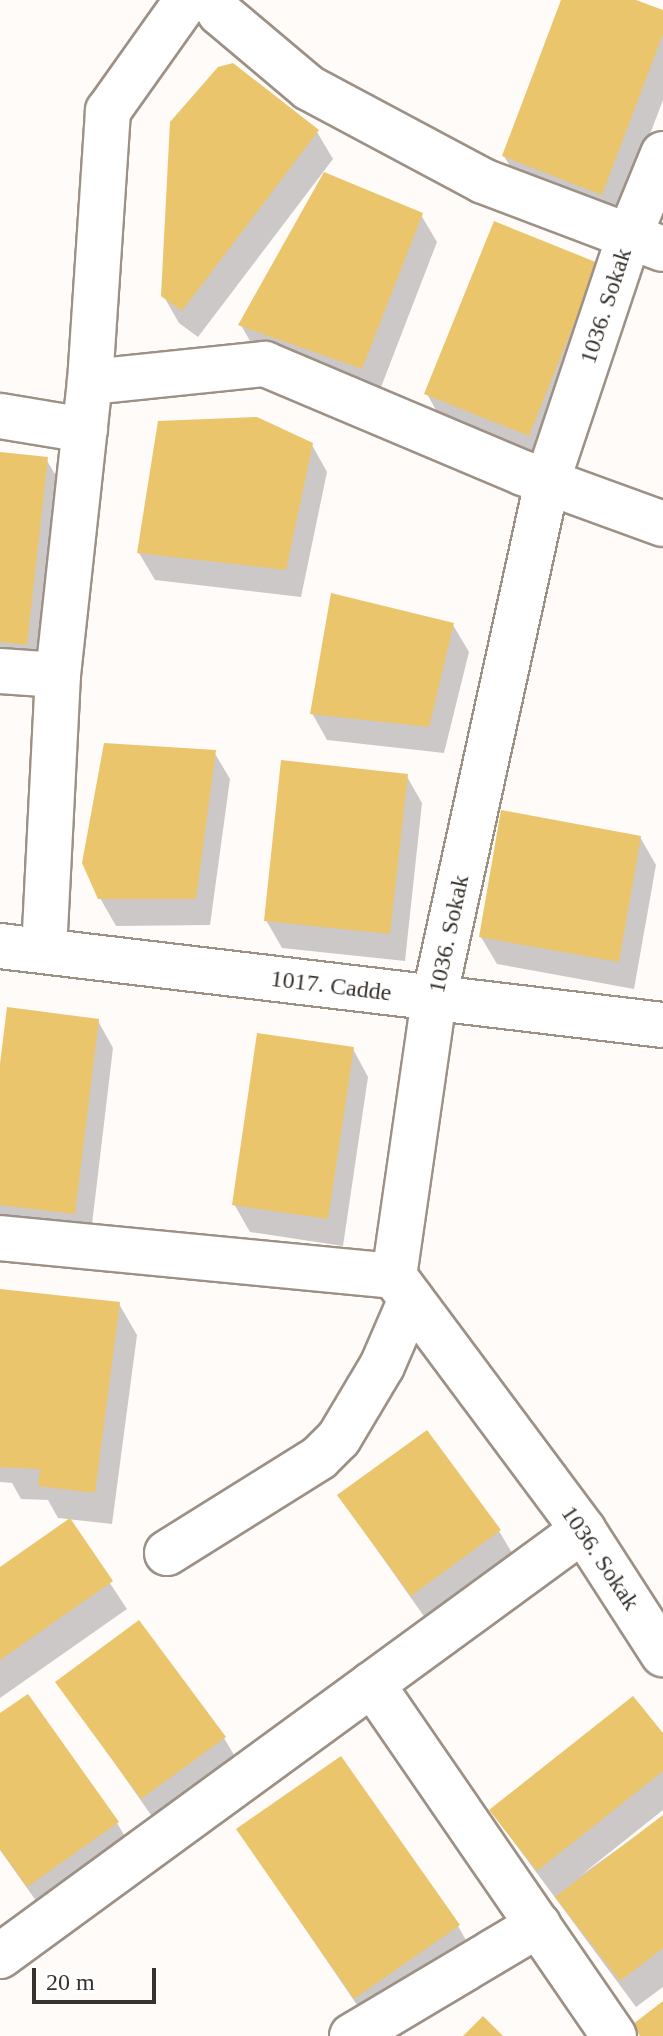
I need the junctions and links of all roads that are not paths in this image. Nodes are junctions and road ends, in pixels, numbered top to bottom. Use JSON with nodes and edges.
{"nodes":[{"id":1,"x":187,"y":0,"type":"edge"},
{"id":2,"x":212,"y":0,"type":"edge"},
{"id":3,"x":663,"y":154,"type":"edge"},
{"id":4,"x":646,"y":243,"type":"edge"},
{"id":5,"x":90,"y":382,"type":"junction"},
{"id":6,"x":0,"y":416,"type":"edge"},
{"id":7,"x":85,"y":430,"type":"junction"},
{"id":8,"x":547,"y":482,"type":"junction"},
{"id":9,"x":663,"y":524,"type":"edge"},
{"id":10,"x":0,"y":671,"type":"edge"},
{"id":11,"x":58,"y":675,"type":"junction"},
{"id":12,"x":0,"y":946,"type":"edge"},
{"id":13,"x":44,"y":951,"type":"junction"},
{"id":14,"x":434,"y":999,"type":"junction"},
{"id":15,"x":663,"y":1025,"type":"edge"},
{"id":16,"x":0,"y":1238,"type":"edge"},
{"id":17,"x":402,"y":1287,"type":"junction"},
{"id":18,"x":583,"y":1530,"type":"junction"},
{"id":19,"x":167,"y":1553,"type":"dead end"},
{"id":20,"x":651,"y":1613,"type":"edge"},
{"id":21,"x":663,"y":1654,"type":"edge"},
{"id":22,"x":372,"y":1684,"type":"junction"},
{"id":23,"x":538,"y":1925,"type":"junction"},
{"id":24,"x":0,"y":1956,"type":"edge"},
{"id":25,"x":352,"y":2036,"type":"edge"},
{"id":26,"x":614,"y":2036,"type":"edge"}],
"edges":[{"from":1,"to":5,"type":"street"},
{"from":2,"to":4,"type":"street"},
{"from":3,"to":4,"type":"street","name":"1036. Sokak"},
{"from":4,"to":8,"type":"street","name":"1036. Sokak"},
{"from":5,"to":7,"type":"street"},
{"from":5,"to":8,"type":"street"},
{"from":6,"to":7,"type":"street"},
{"from":7,"to":11,"type":"street"},
{"from":8,"to":9,"type":"street"},
{"from":8,"to":14,"type":"street","name":"1036. Sokak"},
{"from":10,"to":11,"type":"street"},
{"from":11,"to":13,"type":"street"},
{"from":12,"to":13,"type":"street","name":"1017. Cadde"},
{"from":13,"to":14,"type":"street","name":"1017. Cadde"},
{"from":14,"to":15,"type":"street","name":"1017. Cadde"},
{"from":14,"to":17,"type":"street","name":"1036. Sokak"},
{"from":16,"to":17,"type":"street"},
{"from":17,"to":18,"type":"street","name":"1036. Sokak"},
{"from":17,"to":19,"type":"street"},
{"from":18,"to":20,"type":"street","name":"1036. Sokak"},
{"from":18,"to":22,"type":"street"},
{"from":20,"to":21,"type":"street","name":"1036. Sokak"},
{"from":22,"to":23,"type":"street"},
{"from":22,"to":24,"type":"street"},
{"from":23,"to":25,"type":"street"},
{"from":23,"to":26,"type":"street"}]}
